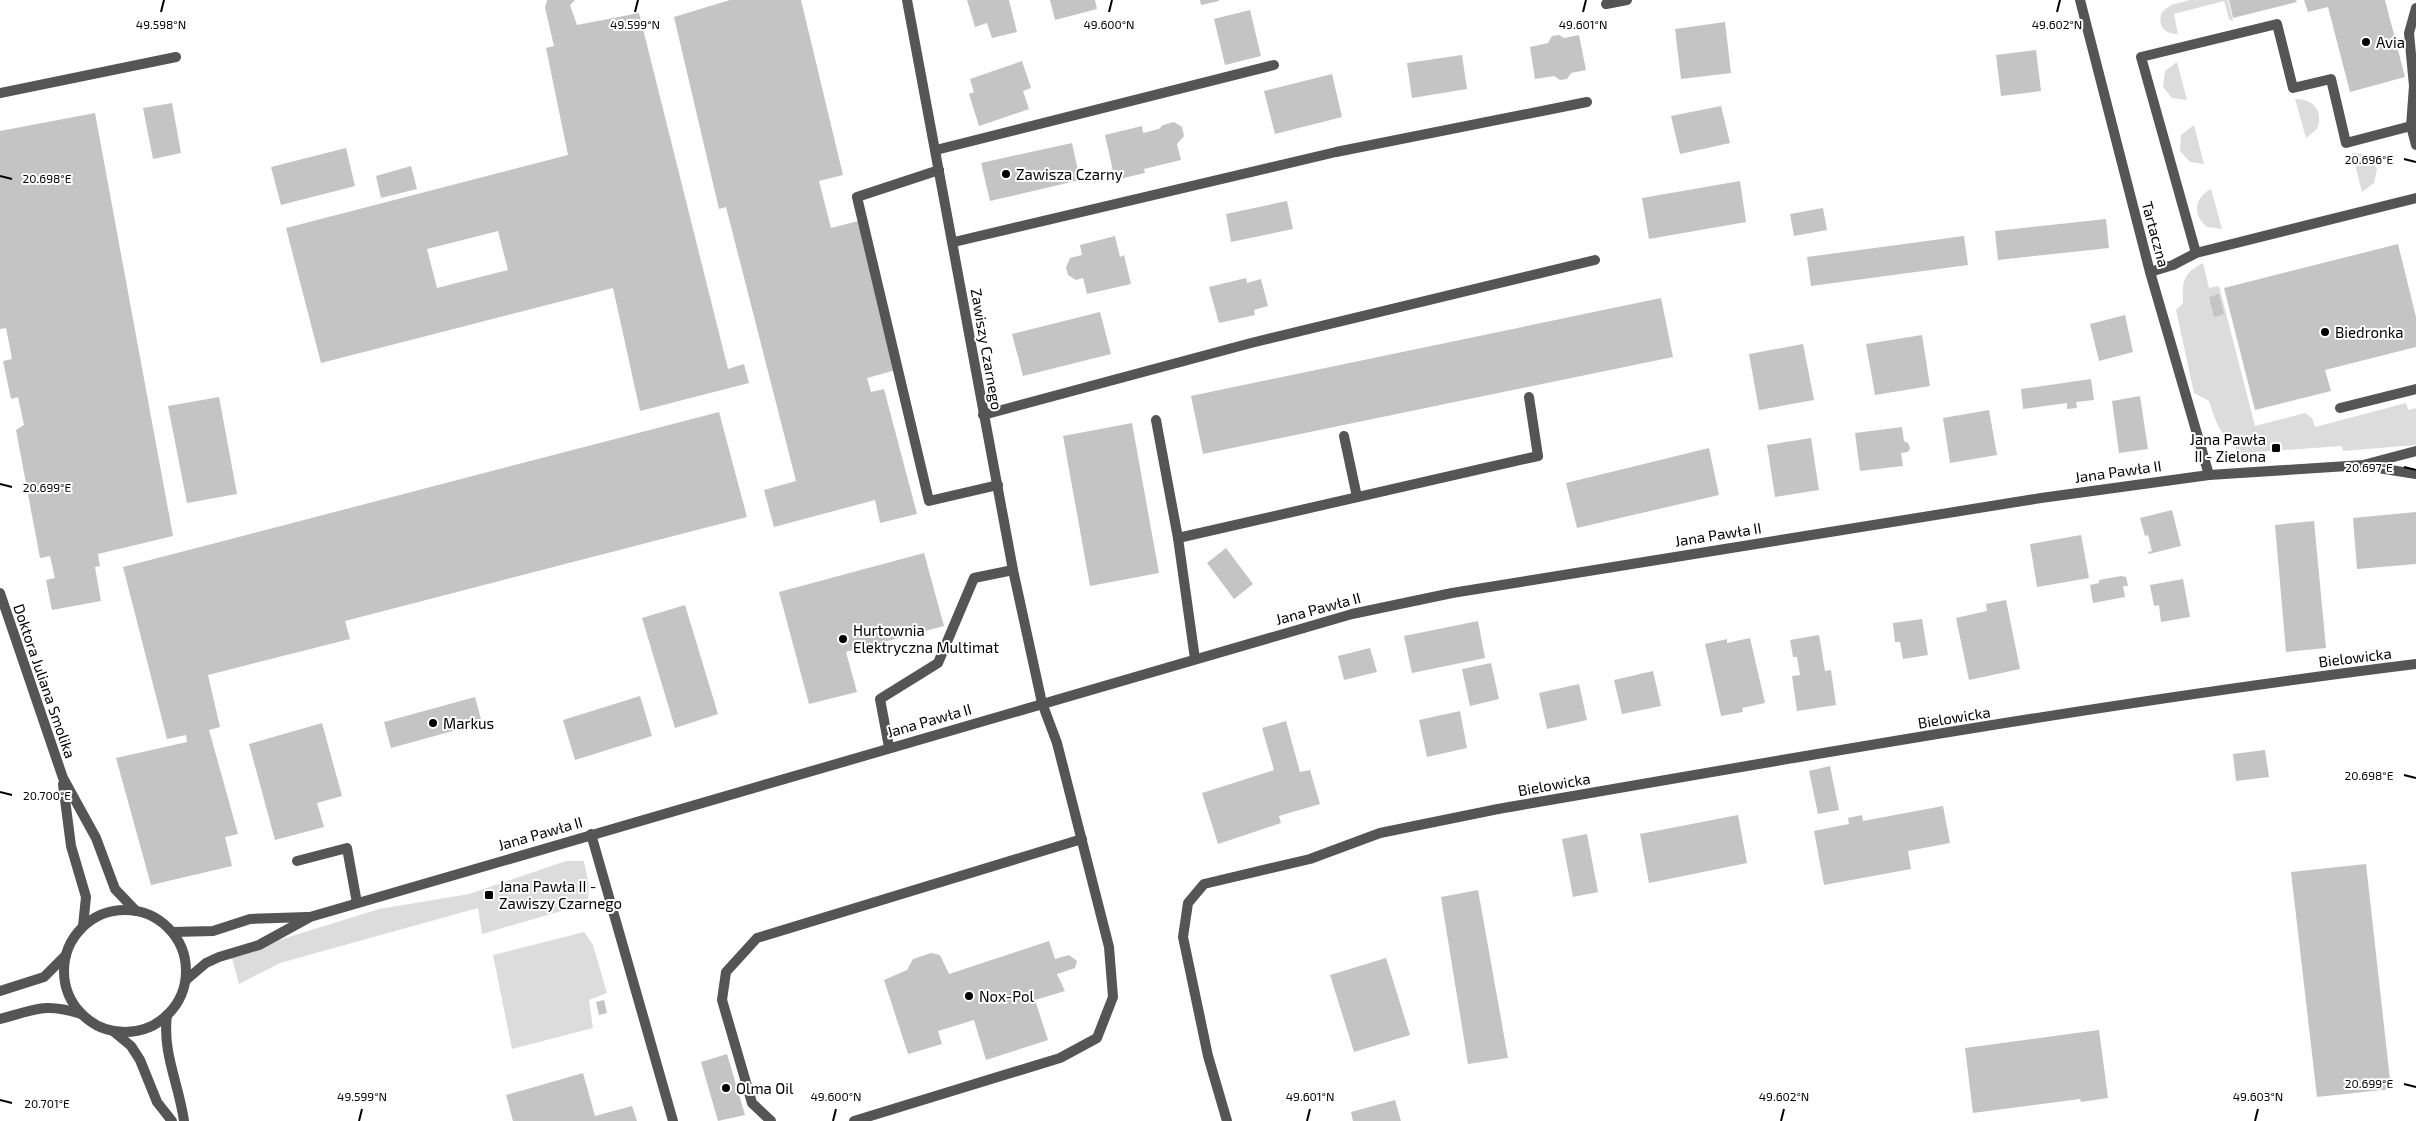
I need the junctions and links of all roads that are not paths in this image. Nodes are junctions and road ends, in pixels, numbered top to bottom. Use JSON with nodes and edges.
{"nodes":[{"id":1,"x":907,"y":0,"type":"edge"},
{"id":2,"x":1627,"y":0,"type":"edge"},
{"id":3,"x":2080,"y":0,"type":"edge"},
{"id":4,"x":1606,"y":4,"type":"dead end"},
{"id":5,"x":2416,"y":8,"type":"edge"},
{"id":6,"x":176,"y":57,"type":"dead end"},
{"id":7,"x":1274,"y":65,"type":"dead end"},
{"id":8,"x":0,"y":93,"type":"edge"},
{"id":9,"x":1587,"y":102,"type":"dead end"},
{"id":10,"x":2411,"y":126,"type":"junction"},
{"id":11,"x":2416,"y":146,"type":"edge"},
{"id":12,"x":936,"y":150,"type":"junction"},
{"id":13,"x":940,"y":170,"type":"junction"},
{"id":14,"x":2416,"y":198,"type":"edge"},
{"id":15,"x":954,"y":242,"type":"junction"},
{"id":16,"x":2196,"y":253,"type":"junction"},
{"id":17,"x":1595,"y":260,"type":"dead end"},
{"id":18,"x":2150,"y":272,"type":"junction"},
{"id":19,"x":2416,"y":389,"type":"edge"},
{"id":20,"x":1529,"y":397,"type":"dead end"},
{"id":21,"x":2340,"y":408,"type":"dead end"},
{"id":22,"x":983,"y":415,"type":"junction"},
{"id":23,"x":1156,"y":420,"type":"dead end"},
{"id":24,"x":1344,"y":436,"type":"dead end"},
{"id":25,"x":2416,"y":451,"type":"edge"},
{"id":26,"x":2363,"y":465,"type":"junction"},
{"id":27,"x":2416,"y":474,"type":"edge"},
{"id":28,"x":2209,"y":475,"type":"junction"},
{"id":29,"x":998,"y":485,"type":"junction"},
{"id":30,"x":1357,"y":497,"type":"junction"},
{"id":31,"x":1178,"y":538,"type":"junction"},
{"id":32,"x":1013,"y":570,"type":"junction"},
{"id":33,"x":0,"y":593,"type":"edge"},
{"id":34,"x":1195,"y":658,"type":"junction"},
{"id":35,"x":2416,"y":664,"type":"edge"},
{"id":36,"x":1042,"y":703,"type":"junction"},
{"id":37,"x":889,"y":747,"type":"junction"},
{"id":38,"x":62,"y":778,"type":"junction"},
{"id":39,"x":591,"y":834,"type":"junction"},
{"id":40,"x":1082,"y":839,"type":"junction"},
{"id":41,"x":297,"y":861,"type":"dead end"},
{"id":42,"x":357,"y":903,"type":"junction"},
{"id":43,"x":136,"y":910,"type":"junction"},
{"id":44,"x":310,"y":916,"type":"junction"},
{"id":45,"x":83,"y":926,"type":"junction"},
{"id":46,"x":173,"y":932,"type":"junction"},
{"id":47,"x":66,"y":955,"type":"junction"},
{"id":48,"x":186,"y":980,"type":"junction"},
{"id":49,"x":0,"y":991,"type":"edge"},
{"id":50,"x":82,"y":1014,"type":"junction"},
{"id":51,"x":167,"y":1015,"type":"junction"},
{"id":52,"x":0,"y":1019,"type":"edge"},
{"id":53,"x":113,"y":1030,"type":"junction"},
{"id":54,"x":172,"y":1121,"type":"edge"},
{"id":55,"x":184,"y":1121,"type":"edge"},
{"id":56,"x":674,"y":1121,"type":"edge"},
{"id":57,"x":771,"y":1121,"type":"edge"},
{"id":58,"x":854,"y":1121,"type":"edge"},
{"id":59,"x":1227,"y":1121,"type":"edge"}],
"edges":[{"from":1,"to":12,"type":"street","name":"Zawiszy Czarnego"},
{"from":2,"to":4,"type":"street"},
{"from":3,"to":18,"type":"street","name":"Tartaczna"},
{"from":5,"to":10,"type":"street"},
{"from":6,"to":8,"type":"street"},
{"from":7,"to":12,"type":"street"},
{"from":9,"to":15,"type":"street"},
{"from":10,"to":11,"type":"street"},
{"from":10,"to":16,"type":"street"},
{"from":12,"to":13,"type":"street","name":"Zawiszy Czarnego"},
{"from":13,"to":15,"type":"street","name":"Zawiszy Czarnego"},
{"from":13,"to":29,"type":"street"},
{"from":14,"to":16,"type":"street"},
{"from":15,"to":22,"type":"street","name":"Zawiszy Czarnego"},
{"from":16,"to":18,"type":"street"},
{"from":17,"to":22,"type":"street"},
{"from":18,"to":28,"type":"street","name":"Tartaczna"},
{"from":19,"to":21,"type":"street"},
{"from":20,"to":30,"type":"street"},
{"from":22,"to":29,"type":"street","name":"Zawiszy Czarnego"},
{"from":23,"to":31,"type":"street"},
{"from":24,"to":30,"type":"street"},
{"from":25,"to":26,"type":"street","name":"Jana Pawła II"},
{"from":26,"to":27,"type":"street","name":"Jana Pawła II"},
{"from":26,"to":28,"type":"street","name":"Jana Pawła II"},
{"from":28,"to":34,"type":"street","name":"Jana Pawła II"},
{"from":29,"to":32,"type":"street","name":"Zawiszy Czarnego"},
{"from":30,"to":31,"type":"street"},
{"from":31,"to":34,"type":"street"},
{"from":32,"to":36,"type":"street","name":"Zawiszy Czarnego"},
{"from":32,"to":37,"type":"street"},
{"from":33,"to":38,"type":"street","name":"Doktora Juliana Smolika"},
{"from":34,"to":36,"type":"street","name":"Jana Pawła II"},
{"from":35,"to":59,"type":"street","name":"Bielowicka"},
{"from":36,"to":37,"type":"street","name":"Jana Pawła II"},
{"from":36,"to":40,"type":"street","name":"Zawiszy Czarnego"},
{"from":37,"to":39,"type":"street","name":"Jana Pawła II"},
{"from":38,"to":43,"type":"street","name":"Doktora Juliana Smolika"},
{"from":38,"to":45,"type":"street","name":"Doktora Juliana Smolika"},
{"from":39,"to":42,"type":"street","name":"Jana Pawła II"},
{"from":39,"to":56,"type":"street"},
{"from":40,"to":57,"type":"street"},
{"from":40,"to":58,"type":"street","name":"Zawiszy Czarnego"},
{"from":41,"to":42,"type":"street"},
{"from":42,"to":44,"type":"street","name":"Jana Pawła II"},
{"from":43,"to":45,"type":"street"},
{"from":43,"to":46,"type":"street"},
{"from":44,"to":46,"type":"street","name":"Jana Pawła II"},
{"from":44,"to":48,"type":"street","name":"Jana Pawła II"},
{"from":45,"to":47,"type":"street"},
{"from":46,"to":48,"type":"street"},
{"from":47,"to":49,"type":"street"},
{"from":47,"to":50,"type":"street"},
{"from":48,"to":51,"type":"street"},
{"from":50,"to":52,"type":"street"},
{"from":50,"to":53,"type":"street"},
{"from":51,"to":53,"type":"street"},
{"from":51,"to":55,"type":"street"},
{"from":53,"to":54,"type":"street"}]}
